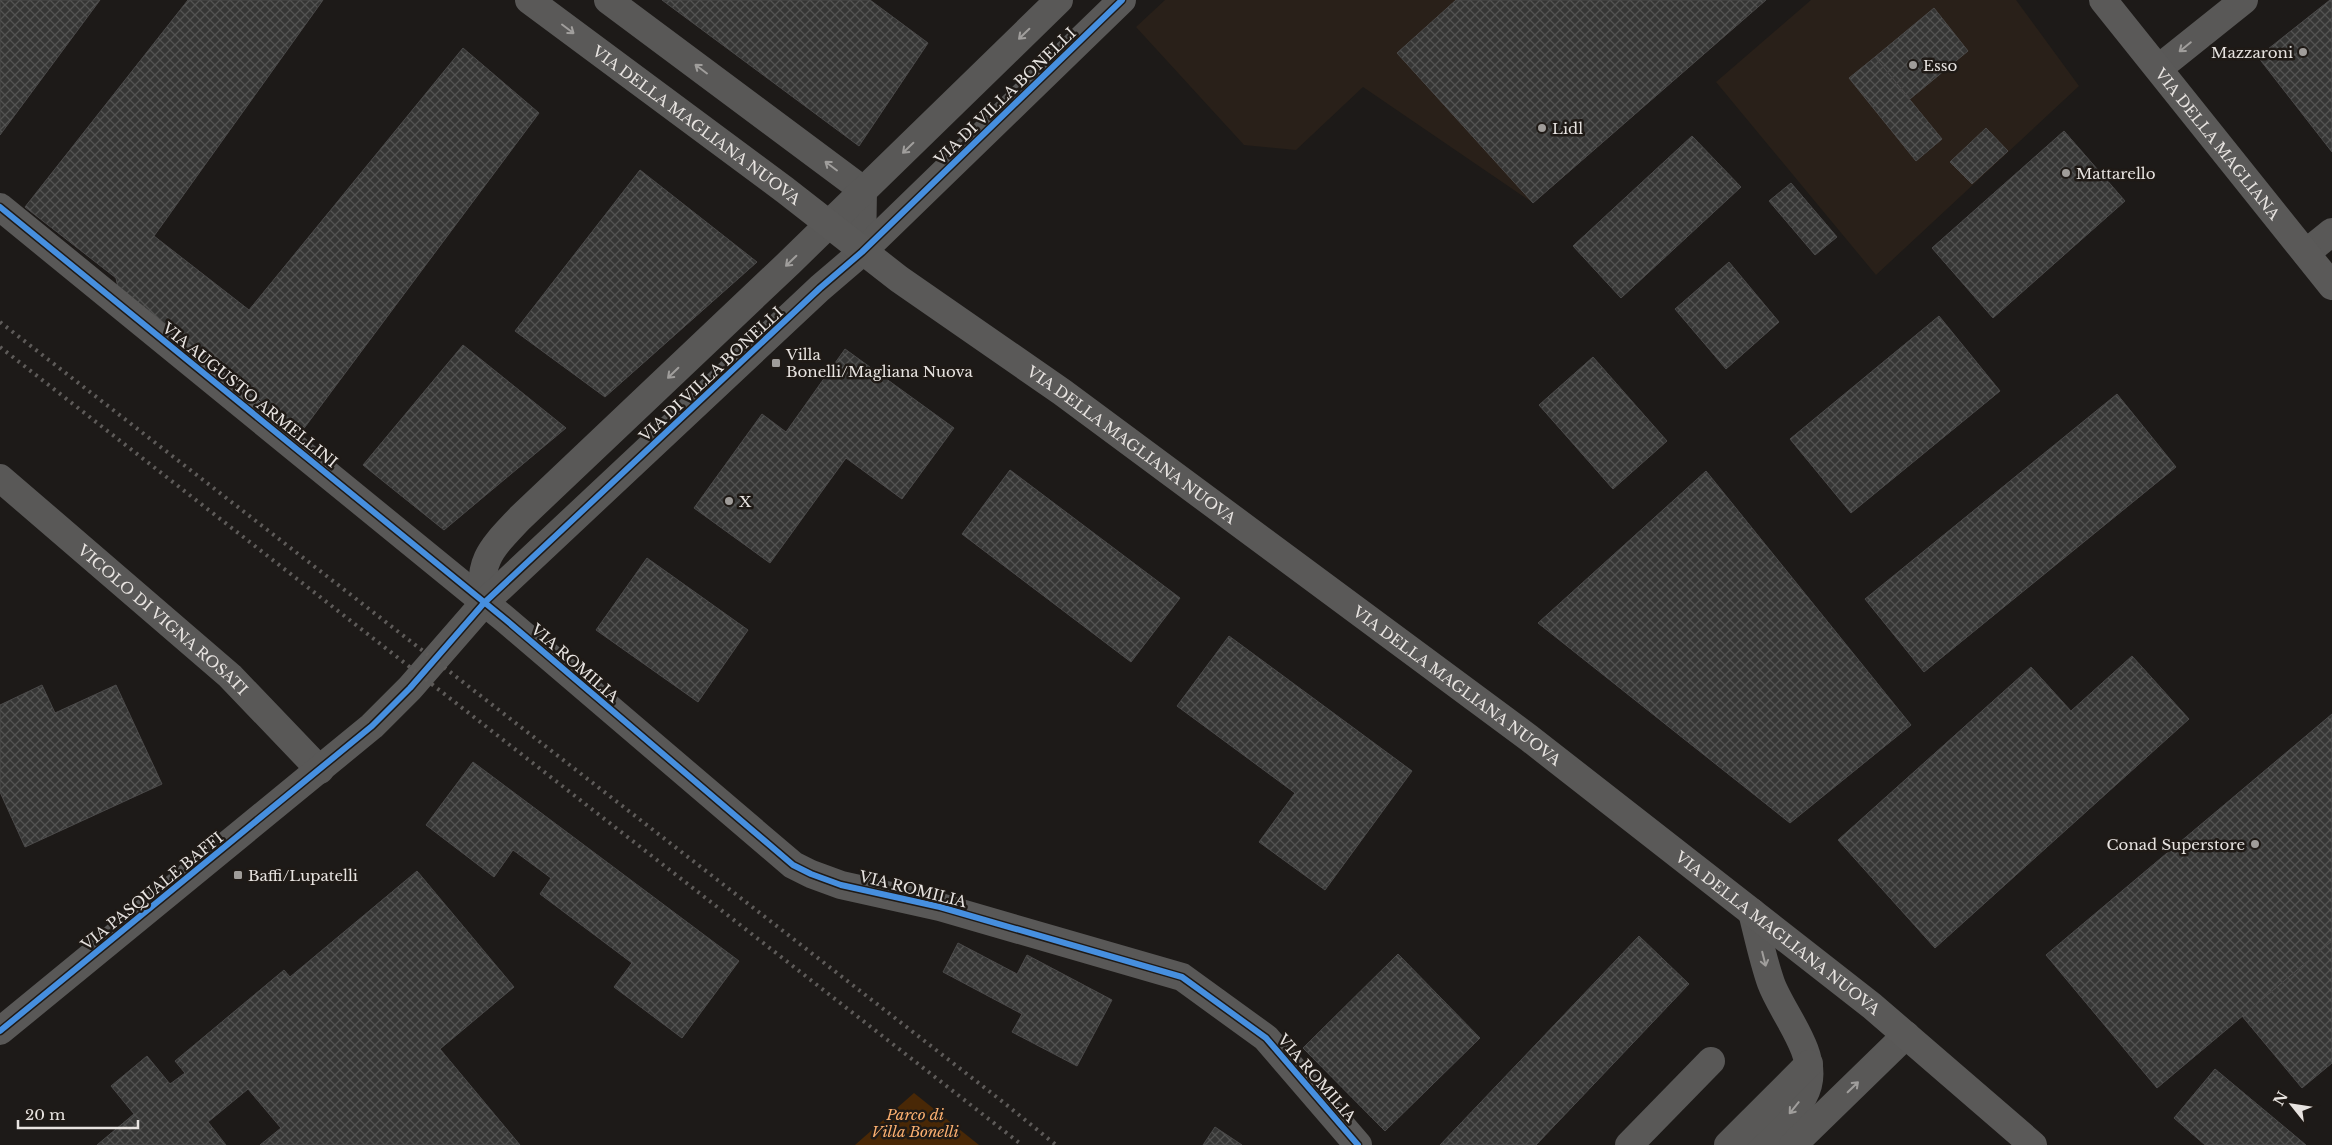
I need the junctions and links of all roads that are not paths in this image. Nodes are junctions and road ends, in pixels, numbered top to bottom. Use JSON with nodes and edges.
{"nodes":[{"id":1,"x":529,"y":0,"type":"edge"},
{"id":2,"x":608,"y":0,"type":"edge"},
{"id":3,"x":1059,"y":0,"type":"edge"},
{"id":4,"x":1122,"y":0,"type":"edge"},
{"id":5,"x":2103,"y":0,"type":"edge"},
{"id":6,"x":2244,"y":0,"type":"edge"},
{"id":7,"x":2159,"y":68,"type":"junction"},
{"id":8,"x":864,"y":190,"type":"junction"},
{"id":9,"x":0,"y":207,"type":"edge"},
{"id":10,"x":828,"y":224,"type":"junction"},
{"id":11,"x":2332,"y":232,"type":"edge"},
{"id":12,"x":862,"y":252,"type":"junction"},
{"id":13,"x":2306,"y":253,"type":"junction"},
{"id":14,"x":2331,"y":283,"type":"edge"},
{"id":15,"x":0,"y":478,"type":"edge"},
{"id":16,"x":484,"y":603,"type":"junction"},
{"id":17,"x":320,"y":770,"type":"junction"},
{"id":18,"x":1752,"y":912,"type":"junction"},
{"id":19,"x":0,"y":1031,"type":"edge"},
{"id":20,"x":1906,"y":1035,"type":"junction"},
{"id":21,"x":1712,"y":1061,"type":"dead end"},
{"id":22,"x":1809,"y":1064,"type":"junction"},
{"id":23,"x":1358,"y":1145,"type":"edge"},
{"id":24,"x":1629,"y":1145,"type":"edge"},
{"id":25,"x":1728,"y":1145,"type":"edge"},
{"id":26,"x":1761,"y":1145,"type":"edge"},
{"id":27,"x":1793,"y":1145,"type":"edge"},
{"id":28,"x":2033,"y":1145,"type":"edge"}],
"edges":[{"from":1,"to":10,"type":"main road","name":"VIA DELLA MAGLIANA NUOVA","one_way":true},
{"from":8,"to":2,"type":"street","one_way":true},
{"from":3,"to":8,"type":"street","name":"VIA DI VILLA BONELLI","one_way":true},
{"from":4,"to":12,"type":"street","name":"VIA DI VILLA BONELLI"},
{"from":5,"to":7,"type":"main road","name":"VIA DELLA MAGLIANA"},
{"from":6,"to":7,"type":"street","one_way":true},
{"from":7,"to":13,"type":"main road","name":"VIA DELLA MAGLIANA"},
{"from":8,"to":10,"type":"street","name":"VIA DI VILLA BONELLI"},
{"from":8,"to":12,"type":"street"},
{"from":9,"to":16,"type":"street","name":"VIA AUGUSTO ARMELLINI"},
{"from":10,"to":12,"type":"main road","name":"VIA DELLA MAGLIANA NUOVA"},
{"from":10,"to":16,"type":"street","name":"VIA DI VILLA BONELLI","one_way":true},
{"from":11,"to":13,"type":"street"},
{"from":12,"to":16,"type":"street","name":"VIA DI VILLA BONELLI"},
{"from":12,"to":18,"type":"main road","name":"VIA DELLA MAGLIANA NUOVA"},
{"from":13,"to":14,"type":"main road","name":"VIA DELLA MAGLIANA"},
{"from":15,"to":17,"type":"street","name":"VICOLO DI VIGNA ROSATI"},
{"from":16,"to":17,"type":"street","name":"VIA DI VILLA BONELLI"},
{"from":16,"to":23,"type":"street","name":"VIA ROMILIA"},
{"from":17,"to":19,"type":"street","name":"VIA PASQUALE BAFFI"},
{"from":18,"to":20,"type":"main road","name":"VIA DELLA MAGLIANA NUOVA"},
{"from":18,"to":22,"type":"street","one_way":true},
{"from":27,"to":20,"type":"street","one_way":true},
{"from":20,"to":28,"type":"main road","name":"VIA DELLA MAGLIANA NUOVA"},
{"from":21,"to":24,"type":"street"},
{"from":22,"to":25,"type":"street"},
{"from":22,"to":26,"type":"street","one_way":true}]}
